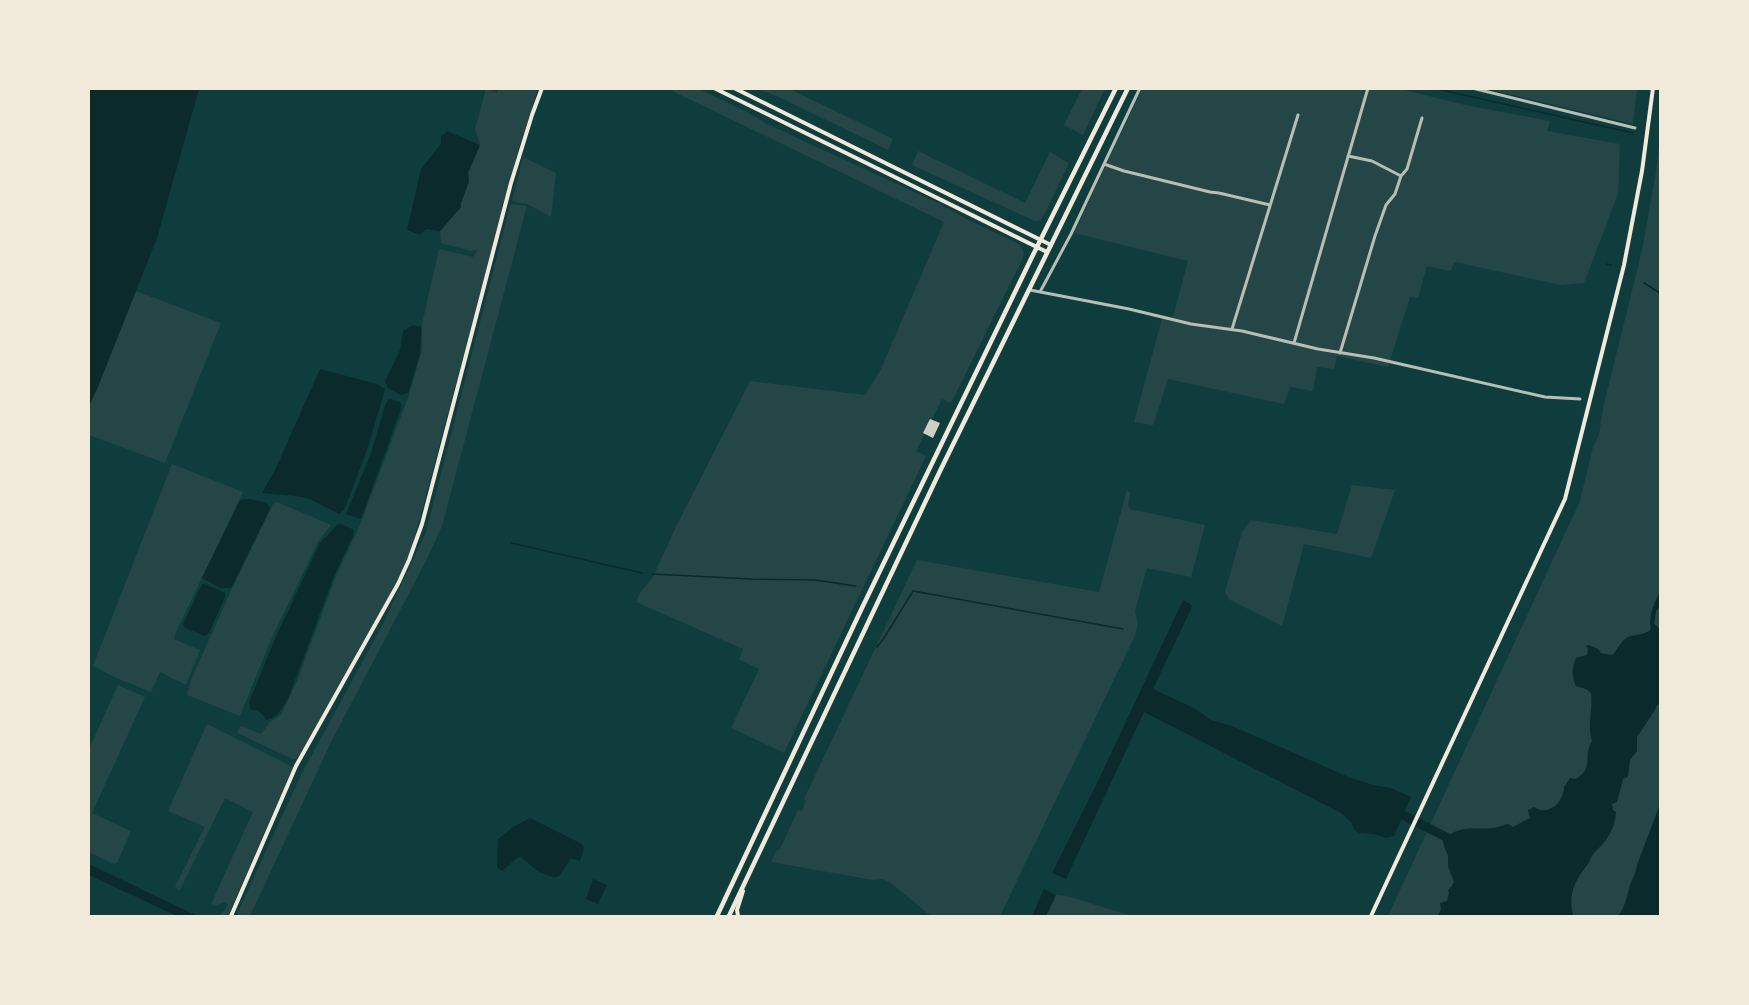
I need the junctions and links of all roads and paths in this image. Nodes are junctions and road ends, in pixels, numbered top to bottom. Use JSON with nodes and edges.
{"nodes":[{"id":1,"x":542,"y":88,"type":"edge"},
{"id":2,"x":714,"y":88,"type":"edge"},
{"id":3,"x":734,"y":88,"type":"edge"},
{"id":4,"x":1116,"y":88,"type":"edge"},
{"id":5,"x":1128,"y":88,"type":"edge"},
{"id":6,"x":1140,"y":88,"type":"edge"},
{"id":7,"x":1368,"y":88,"type":"edge"},
{"id":8,"x":1472,"y":88,"type":"edge"},
{"id":9,"x":1653,"y":88,"type":"edge"},
{"id":10,"x":1298,"y":115,"type":"dead end"},
{"id":11,"x":1422,"y":118,"type":"dead end"},
{"id":12,"x":1635,"y":128,"type":"dead end"},
{"id":13,"x":1348,"y":156,"type":"junction"},
{"id":14,"x":1104,"y":164,"type":"junction"},
{"id":15,"x":1401,"y":176,"type":"junction"},
{"id":16,"x":1270,"y":205,"type":"junction"},
{"id":17,"x":1040,"y":240,"type":"junction"},
{"id":18,"x":1051,"y":245,"type":"junction"},
{"id":19,"x":1037,"y":247,"type":"junction"},
{"id":20,"x":1047,"y":252,"type":"junction"},
{"id":21,"x":1028,"y":290,"type":"junction"},
{"id":22,"x":1040,"y":292,"type":"junction"},
{"id":23,"x":1232,"y":330,"type":"junction"},
{"id":24,"x":1294,"y":343,"type":"junction"},
{"id":25,"x":1340,"y":353,"type":"junction"},
{"id":26,"x":1580,"y":399,"type":"dead end"},
{"id":27,"x":745,"y":883,"type":"junction"},
{"id":28,"x":231,"y":916,"type":"edge"},
{"id":29,"x":717,"y":916,"type":"edge"},
{"id":30,"x":729,"y":916,"type":"edge"},
{"id":31,"x":738,"y":916,"type":"edge"},
{"id":32,"x":1371,"y":916,"type":"edge"}],
"edges":[{"from":1,"to":28,"type":"main road"},
{"from":2,"to":19,"type":"main road"},
{"from":3,"to":17,"type":"main road"},
{"from":4,"to":17,"type":"main road"},
{"from":5,"to":18,"type":"main road"},
{"from":6,"to":14,"type":"street"},
{"from":7,"to":13,"type":"street"},
{"from":8,"to":12,"type":"street"},
{"from":9,"to":32,"type":"main road"},
{"from":10,"to":16,"type":"street"},
{"from":11,"to":15,"type":"street"},
{"from":13,"to":15,"type":"street"},
{"from":13,"to":24,"type":"street"},
{"from":14,"to":16,"type":"street"},
{"from":14,"to":22,"type":"street"},
{"from":15,"to":25,"type":"street"},
{"from":16,"to":23,"type":"street"},
{"from":17,"to":18,"type":"main road"},
{"from":17,"to":19,"type":"main road"},
{"from":18,"to":20,"type":"main road"},
{"from":19,"to":20,"type":"main road"},
{"from":19,"to":29,"type":"main road"},
{"from":20,"to":21,"type":"main road"},
{"from":21,"to":22,"type":"street"},
{"from":21,"to":27,"type":"main road"},
{"from":22,"to":23,"type":"street"},
{"from":23,"to":24,"type":"street"},
{"from":24,"to":25,"type":"street"},
{"from":25,"to":26,"type":"street"},
{"from":27,"to":30,"type":"main road"},
{"from":27,"to":31,"type":"main road"}]}
